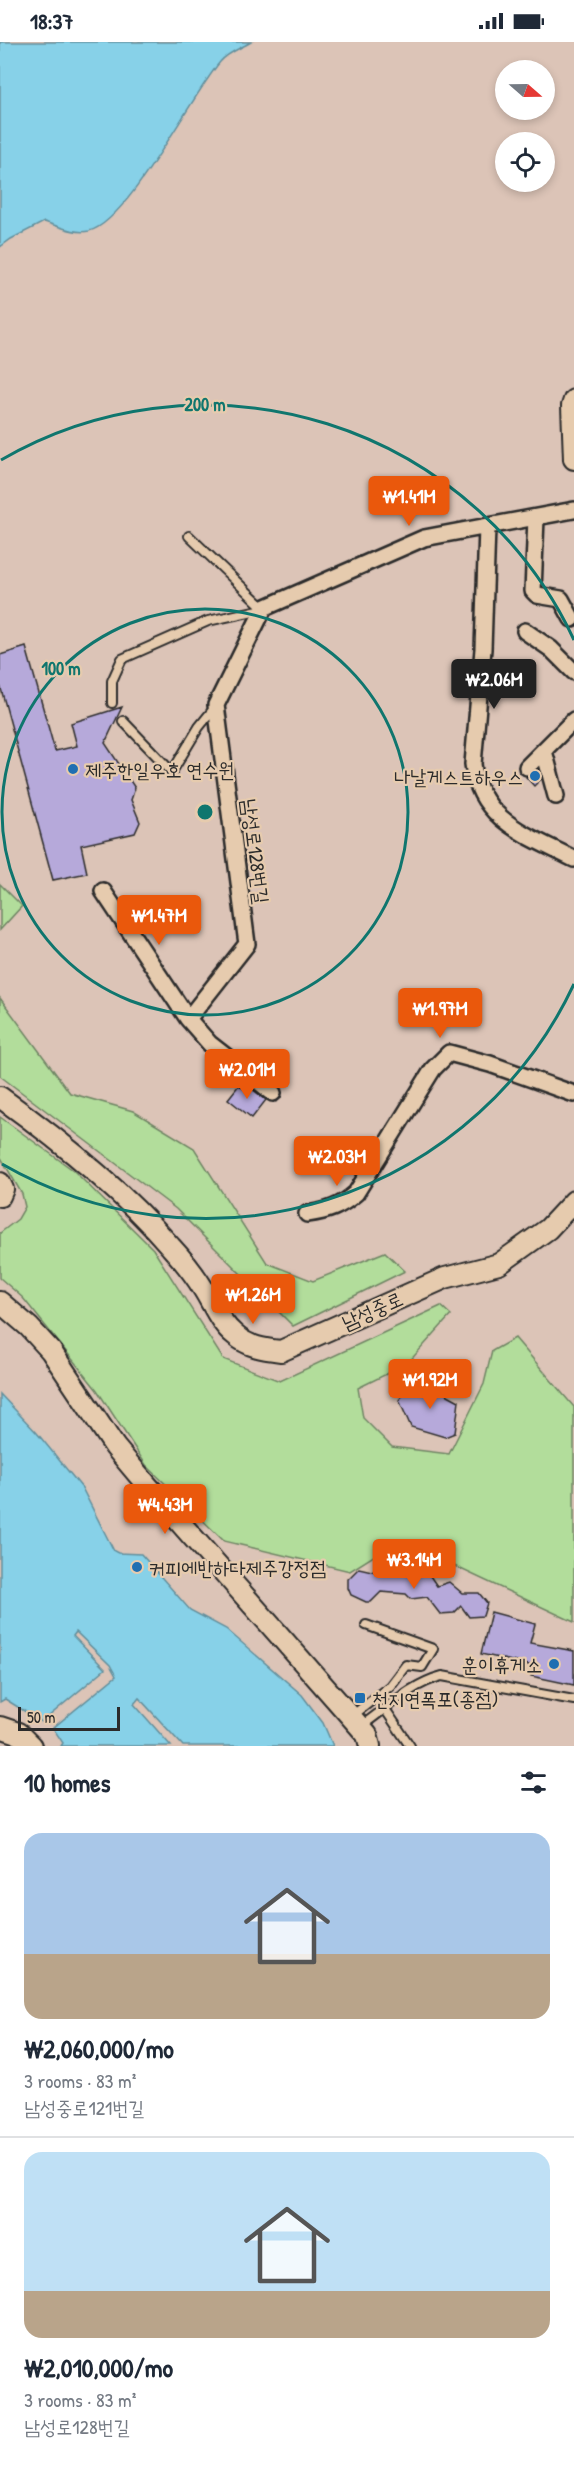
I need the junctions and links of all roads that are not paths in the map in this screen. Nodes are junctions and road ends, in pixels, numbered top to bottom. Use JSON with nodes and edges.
{"nodes":[{"id":1,"x":574,"y":400,"type":"edge"},
{"id":2,"x":574,"y":459,"type":"edge"},
{"id":3,"x":574,"y":510,"type":"edge"},
{"id":4,"x":536,"y":518,"type":"junction"},
{"id":5,"x":487,"y":527,"type":"junction"},
{"id":6,"x":189,"y":536,"type":"dead end"},
{"id":7,"x":264,"y":608,"type":"junction"},
{"id":8,"x":572,"y":619,"type":"dead end"},
{"id":9,"x":525,"y":631,"type":"dead end"},
{"id":10,"x":574,"y":672,"type":"edge"},
{"id":11,"x":112,"y":703,"type":"dead end"},
{"id":12,"x":216,"y":705,"type":"junction"},
{"id":13,"x":574,"y":720,"type":"edge"},
{"id":14,"x":123,"y":721,"type":"dead end"},
{"id":15,"x":544,"y":751,"type":"junction"},
{"id":16,"x":527,"y":767,"type":"dead end"},
{"id":17,"x":556,"y":796,"type":"dead end"},
{"id":18,"x":574,"y":859,"type":"edge"},
{"id":19,"x":103,"y":891,"type":"dead end"},
{"id":20,"x":188,"y":1019,"type":"junction"},
{"id":21,"x":273,"y":1093,"type":"dead end"},
{"id":22,"x":574,"y":1094,"type":"edge"},
{"id":23,"x":0,"y":1097,"type":"edge"},
{"id":24,"x":0,"y":1183,"type":"edge"},
{"id":25,"x":0,"y":1196,"type":"edge"},
{"id":26,"x":574,"y":1201,"type":"edge"},
{"id":27,"x":307,"y":1214,"type":"dead end"},
{"id":28,"x":0,"y":1302,"type":"edge"},
{"id":29,"x":366,"y":1625,"type":"dead end"},
{"id":30,"x":574,"y":1700,"type":"edge"},
{"id":31,"x":385,"y":1709,"type":"junction"},
{"id":32,"x":0,"y":1727,"type":"edge"},
{"id":33,"x":362,"y":1731,"type":"edge"},
{"id":34,"x":31,"y":1746,"type":"edge"},
{"id":35,"x":410,"y":1746,"type":"edge"}],
"edges":[{"from":1,"to":2,"type":"street"},
{"from":3,"to":4,"type":"street"},
{"from":4,"to":5,"type":"street"},
{"from":4,"to":8,"type":"street"},
{"from":5,"to":7,"type":"street"},
{"from":5,"to":18,"type":"street"},
{"from":6,"to":7,"type":"lane"},
{"from":7,"to":11,"type":"lane"},
{"from":7,"to":12,"type":"street"},
{"from":9,"to":10,"type":"street"},
{"from":12,"to":14,"type":"lane"},
{"from":12,"to":20,"type":"street","name":"남성로128번길"},
{"from":13,"to":15,"type":"street"},
{"from":15,"to":16,"type":"street"},
{"from":15,"to":17,"type":"street"},
{"from":19,"to":20,"type":"street"},
{"from":20,"to":21,"type":"street"},
{"from":22,"to":27,"type":"street"},
{"from":23,"to":26,"type":"street","name":"남성중로"},
{"from":24,"to":25,"type":"street"},
{"from":28,"to":33,"type":"street"},
{"from":29,"to":33,"type":"lane"},
{"from":30,"to":31,"type":"lane"},
{"from":31,"to":33,"type":"lane"},
{"from":31,"to":35,"type":"lane"},
{"from":32,"to":34,"type":"street"}]}
